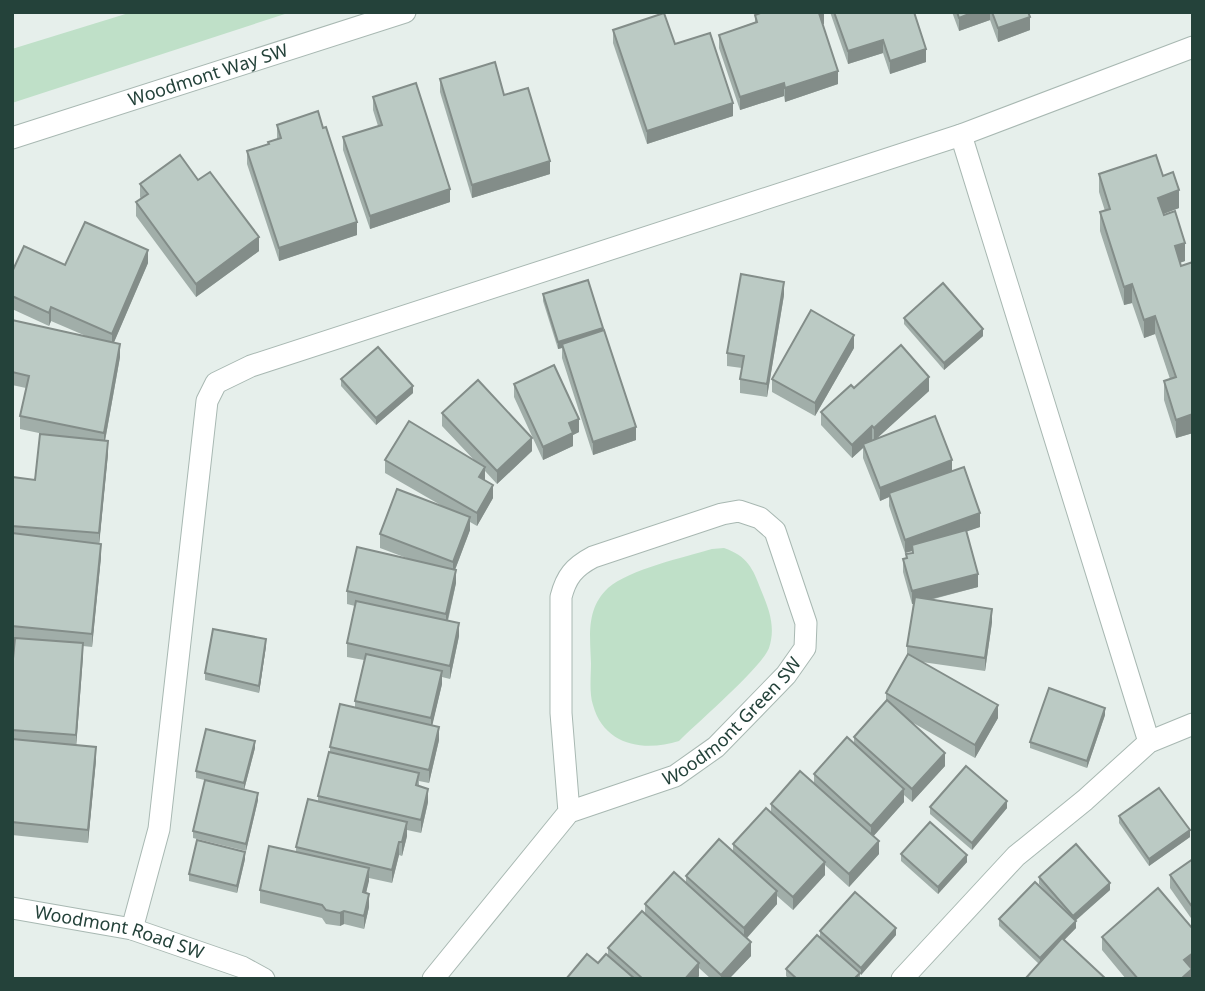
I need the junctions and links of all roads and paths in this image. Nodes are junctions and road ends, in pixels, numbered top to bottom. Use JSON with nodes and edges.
{"nodes":[{"id":1,"x":405,"y":12,"type":"edge"},
{"id":2,"x":1193,"y":47,"type":"edge"},
{"id":3,"x":961,"y":135,"type":"junction"},
{"id":4,"x":12,"y":138,"type":"edge"},
{"id":5,"x":1193,"y":724,"type":"edge"},
{"id":6,"x":1149,"y":742,"type":"junction"},
{"id":7,"x":569,"y":812,"type":"junction"},
{"id":8,"x":12,"y":908,"type":"edge"},
{"id":9,"x":132,"y":929,"type":"junction"},
{"id":10,"x":264,"y":979,"type":"edge"},
{"id":11,"x":433,"y":979,"type":"edge"},
{"id":12,"x":902,"y":979,"type":"edge"}],
"edges":[{"from":1,"to":4,"type":"street","name":"Woodmont Way SW"},
{"from":2,"to":3,"type":"street"},
{"from":3,"to":6,"type":"street"},
{"from":3,"to":9,"type":"street"},
{"from":5,"to":6,"type":"street"},
{"from":6,"to":12,"type":"street"},
{"from":7,"to":7,"type":"street","name":"Woodmont Green SW"},
{"from":7,"to":11,"type":"street"},
{"from":8,"to":9,"type":"street","name":"Woodmont Road SW"},
{"from":9,"to":10,"type":"street","name":"Woodmont Road SW"}]}
